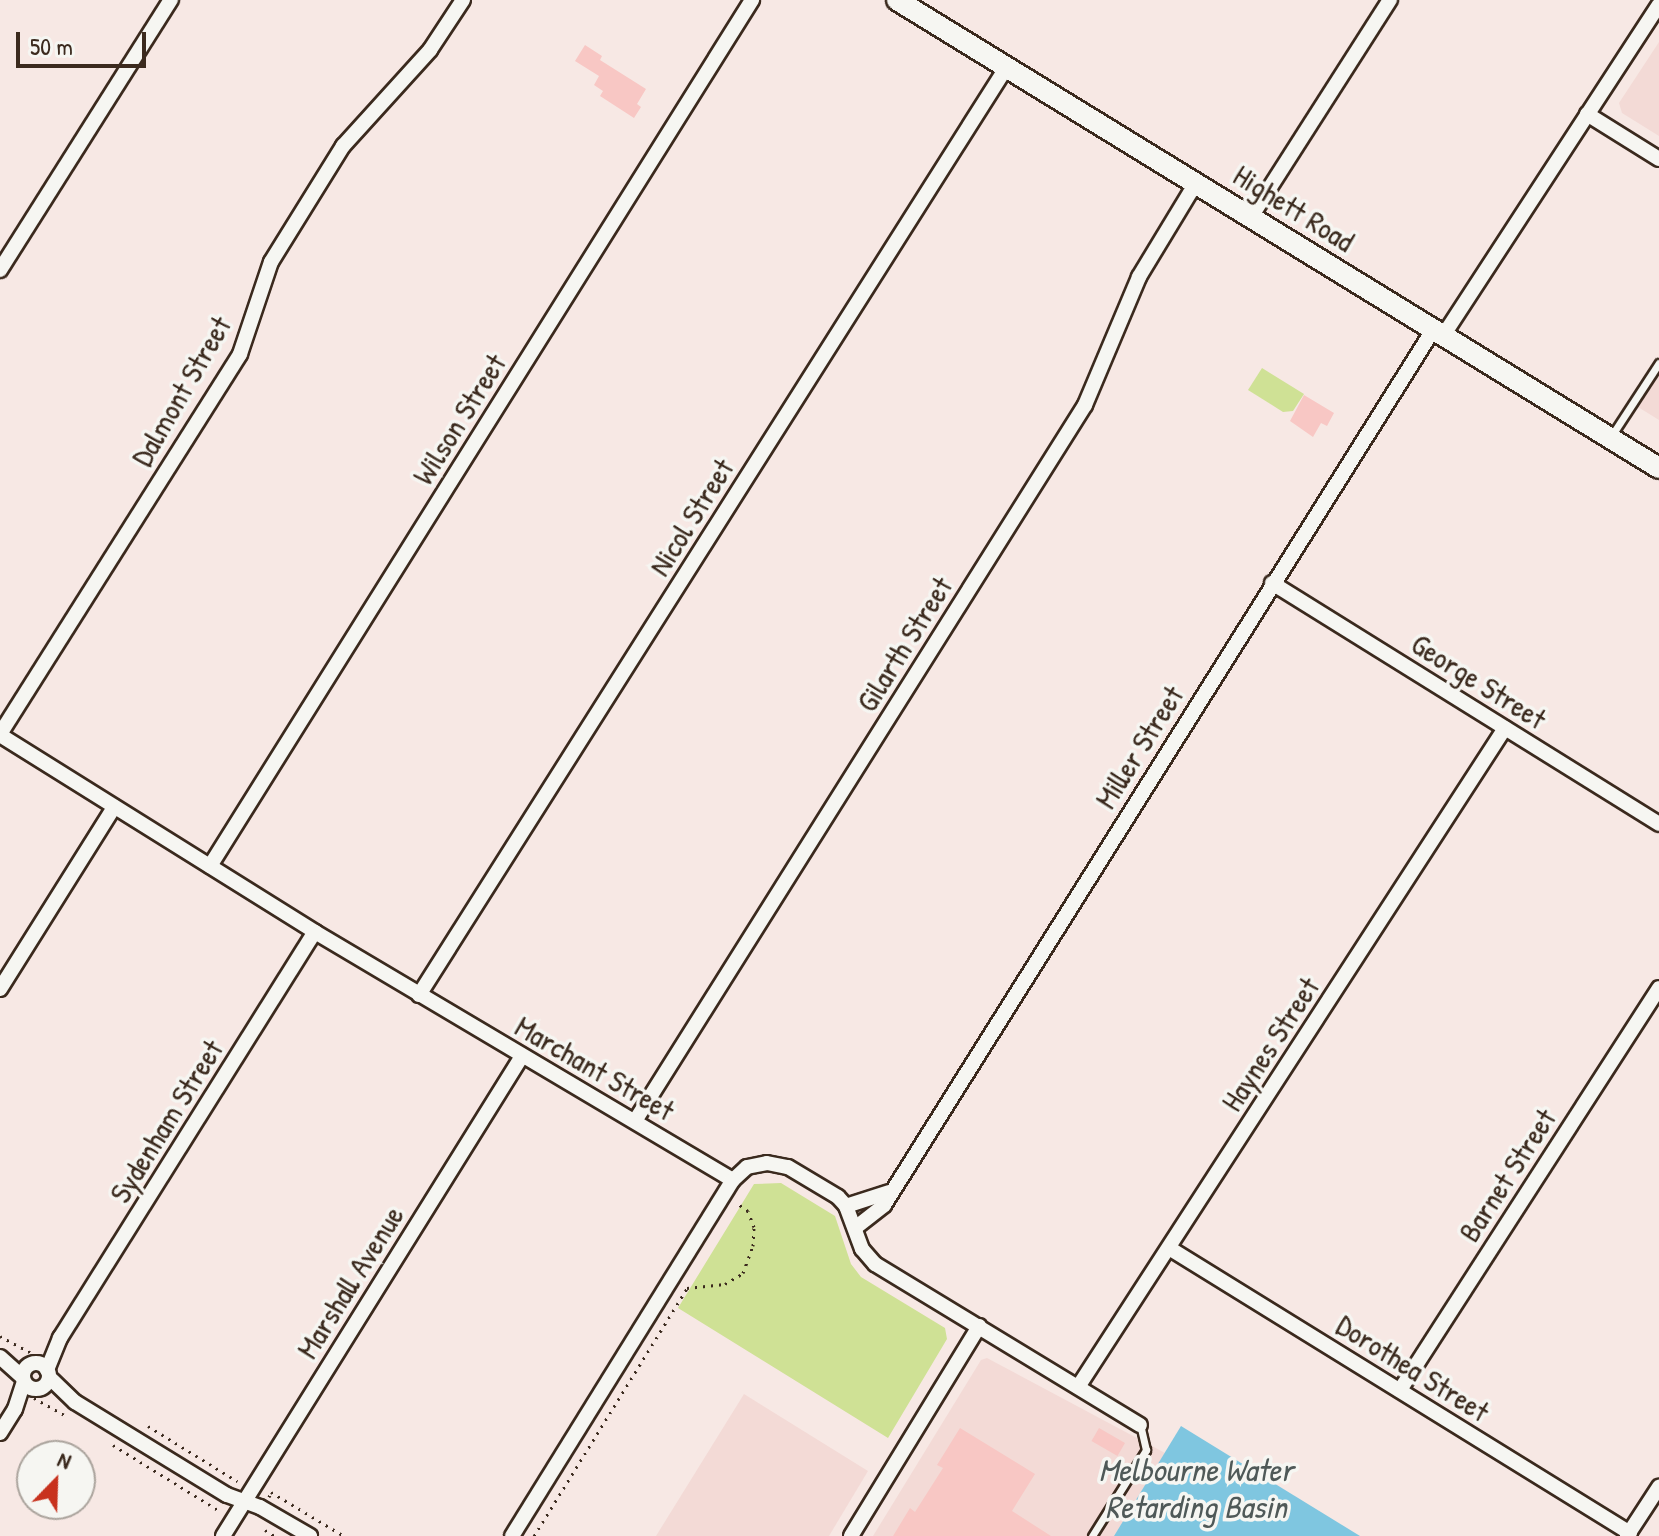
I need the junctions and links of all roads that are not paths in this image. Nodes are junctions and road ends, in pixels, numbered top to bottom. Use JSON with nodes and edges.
{"nodes":[{"id":1,"x":171,"y":0,"type":"edge"},
{"id":2,"x":463,"y":0,"type":"edge"},
{"id":3,"x":752,"y":0,"type":"edge"},
{"id":4,"x":897,"y":0,"type":"edge"},
{"id":5,"x":1390,"y":0,"type":"edge"},
{"id":6,"x":1659,"y":5,"type":"edge"},
{"id":7,"x":1006,"y":68,"type":"junction"},
{"id":8,"x":1587,"y":114,"type":"junction"},
{"id":9,"x":1659,"y":159,"type":"edge"},
{"id":10,"x":1196,"y":183,"type":"junction"},
{"id":11,"x":1251,"y":217,"type":"junction"},
{"id":12,"x":0,"y":270,"type":"edge"},
{"id":13,"x":1438,"y":333,"type":"junction"},
{"id":14,"x":1659,"y":363,"type":"edge"},
{"id":15,"x":1610,"y":438,"type":"junction"},
{"id":16,"x":1659,"y":468,"type":"edge"},
{"id":17,"x":1272,"y":583,"type":"junction"},
{"id":18,"x":1505,"y":728,"type":"junction"},
{"id":19,"x":0,"y":734,"type":"edge"},
{"id":20,"x":114,"y":807,"type":"junction"},
{"id":21,"x":1659,"y":824,"type":"edge"},
{"id":22,"x":210,"y":866,"type":"junction"},
{"id":23,"x":315,"y":932,"type":"junction"},
{"id":24,"x":1659,"y":988,"type":"edge"},
{"id":25,"x":0,"y":989,"type":"edge"},
{"id":26,"x":419,"y":995,"type":"junction"},
{"id":27,"x":522,"y":1056,"type":"junction"},
{"id":28,"x":635,"y":1121,"type":"junction"},
{"id":29,"x":733,"y":1180,"type":"junction"},
{"id":30,"x":889,"y":1192,"type":"junction"},
{"id":31,"x":846,"y":1206,"type":"junction"},
{"id":32,"x":855,"y":1228,"type":"junction"},
{"id":33,"x":1169,"y":1248,"type":"junction"},
{"id":34,"x":979,"y":1326,"type":"junction"},
{"id":35,"x":0,"y":1356,"type":"edge"},
{"id":36,"x":37,"y":1373,"type":"junction"},
{"id":37,"x":1078,"y":1387,"type":"junction"},
{"id":38,"x":1400,"y":1390,"type":"junction"},
{"id":39,"x":1140,"y":1425,"type":"joint"},
{"id":40,"x":0,"y":1433,"type":"edge"},
{"id":41,"x":1659,"y":1487,"type":"edge"},
{"id":42,"x":244,"y":1502,"type":"junction"},
{"id":43,"x":1628,"y":1534,"type":"edge"},
{"id":44,"x":223,"y":1536,"type":"edge"},
{"id":45,"x":310,"y":1536,"type":"edge"},
{"id":46,"x":512,"y":1536,"type":"edge"},
{"id":47,"x":851,"y":1536,"type":"edge"},
{"id":48,"x":1092,"y":1536,"type":"edge"}],
"edges":[{"from":1,"to":12,"type":"street"},
{"from":2,"to":19,"type":"street","name":"Dalmont Street"},
{"from":3,"to":22,"type":"street","name":"Wilson Street"},
{"from":4,"to":7,"type":"street","name":"Highett Road"},
{"from":5,"to":11,"type":"street"},
{"from":6,"to":8,"type":"street","name":"Miller Street"},
{"from":7,"to":10,"type":"street","name":"Highett Road"},
{"from":7,"to":26,"type":"street","name":"Nicol Street"},
{"from":8,"to":9,"type":"street"},
{"from":8,"to":13,"type":"street","name":"Miller Street"},
{"from":10,"to":11,"type":"street","name":"Highett Road"},
{"from":10,"to":28,"type":"street","name":"Gilarth Street"},
{"from":11,"to":13,"type":"street","name":"Highett Road"},
{"from":13,"to":15,"type":"street","name":"Highett Road"},
{"from":13,"to":17,"type":"street","name":"Miller Street"},
{"from":14,"to":15,"type":"lane"},
{"from":15,"to":16,"type":"street","name":"Highett Road"},
{"from":17,"to":18,"type":"street","name":"George Street"},
{"from":17,"to":30,"type":"street","name":"Miller Street"},
{"from":18,"to":21,"type":"street","name":"George Street"},
{"from":18,"to":33,"type":"street","name":"Haynes Street"},
{"from":19,"to":20,"type":"street","name":"Marchant Street"},
{"from":20,"to":22,"type":"street","name":"Marchant Street"},
{"from":20,"to":25,"type":"street"},
{"from":22,"to":23,"type":"street","name":"Marchant Street"},
{"from":23,"to":26,"type":"street","name":"Marchant Street"},
{"from":23,"to":36,"type":"street","name":"Sydenham Street"},
{"from":24,"to":38,"type":"street","name":"Barnet Street"},
{"from":26,"to":27,"type":"street","name":"Marchant Street"},
{"from":27,"to":28,"type":"street","name":"Marchant Street"},
{"from":27,"to":42,"type":"street","name":"Marshall Avenue"},
{"from":28,"to":29,"type":"street","name":"Marchant Street"},
{"from":29,"to":31,"type":"street"},
{"from":29,"to":46,"type":"street"},
{"from":30,"to":31,"type":"street"},
{"from":30,"to":32,"type":"street","name":"Miller Street"},
{"from":31,"to":32,"type":"street"},
{"from":32,"to":34,"type":"street"},
{"from":33,"to":37,"type":"street","name":"Haynes Street"},
{"from":33,"to":38,"type":"street","name":"Dorothea Street"},
{"from":34,"to":37,"type":"street"},
{"from":34,"to":47,"type":"street"},
{"from":35,"to":36,"type":"street"},
{"from":36,"to":40,"type":"street","name":"Sydenham Street"},
{"from":36,"to":42,"type":"street"},
{"from":37,"to":39,"type":"street"},
{"from":38,"to":43,"type":"street","name":"Dorothea Street"},
{"from":39,"to":48,"type":"lane"},
{"from":41,"to":43,"type":"street"},
{"from":42,"to":44,"type":"street","name":"Marshall Avenue"},
{"from":42,"to":45,"type":"street"}]}
